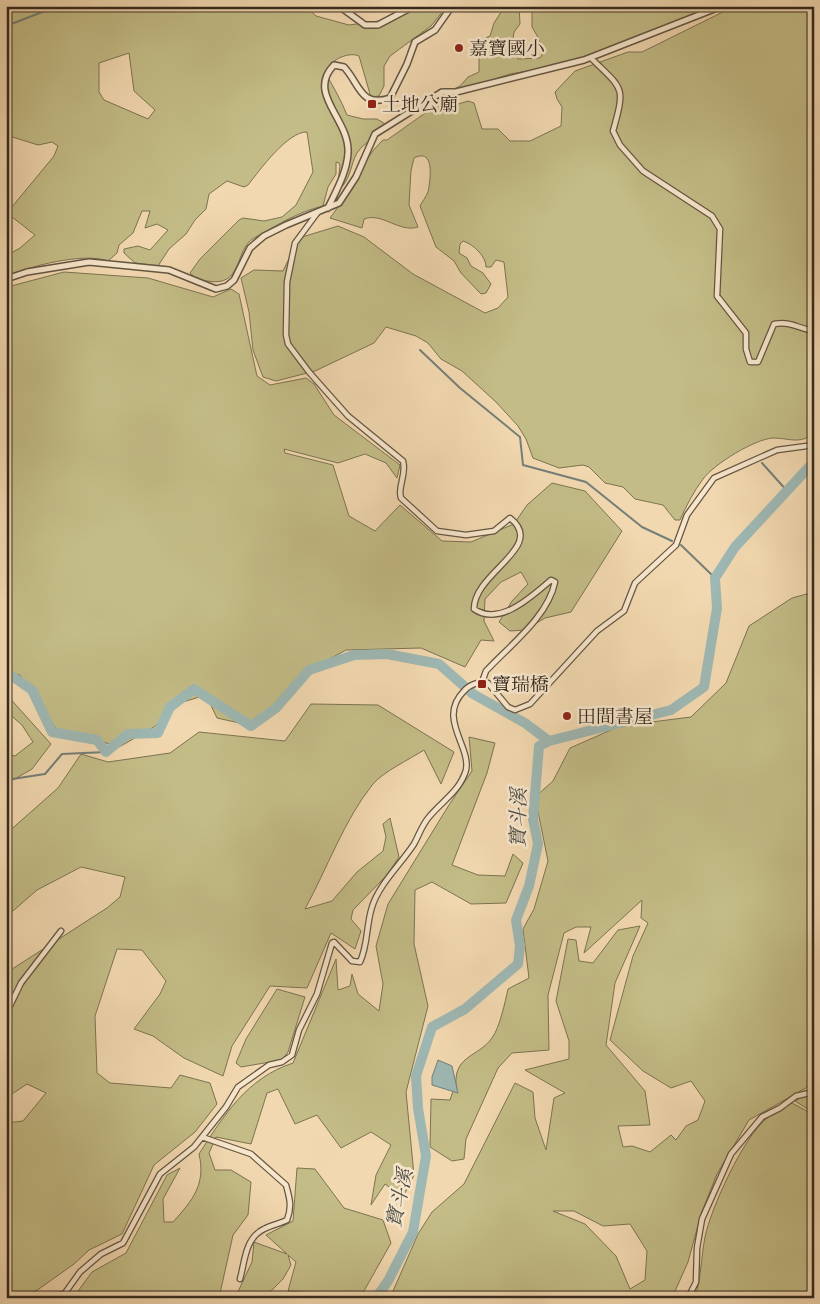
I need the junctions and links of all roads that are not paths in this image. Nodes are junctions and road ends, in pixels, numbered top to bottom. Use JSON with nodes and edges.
{"nodes":[{"id":1,"x":339,"y":6,"type":"edge"},
{"id":2,"x":414,"y":6,"type":"edge"},
{"id":3,"x":452,"y":6,"type":"edge"},
{"id":4,"x":722,"y":6,"type":"edge"},
{"id":5,"x":591,"y":58,"type":"junction"},
{"id":6,"x":328,"y":208,"type":"junction"},
{"id":7,"x":318,"y":212,"type":"junction"},
{"id":8,"x":6,"y":279,"type":"edge"},
{"id":9,"x":814,"y":331,"type":"edge"},
{"id":10,"x":814,"y":445,"type":"edge"},
{"id":11,"x":482,"y":682,"type":"junction"},
{"id":12,"x":60,"y":931,"type":"dead end"},
{"id":13,"x":6,"y":1014,"type":"edge"},
{"id":14,"x":814,"y":1092,"type":"edge"},
{"id":15,"x":202,"y":1137,"type":"junction"},
{"id":16,"x":240,"y":1279,"type":"dead end"},
{"id":17,"x":51,"y":1298,"type":"edge"},
{"id":18,"x":688,"y":1298,"type":"edge"}],
"edges":[{"from":1,"to":2,"type":"street"},
{"from":3,"to":6,"type":"street"},
{"from":4,"to":5,"type":"street"},
{"from":5,"to":6,"type":"street"},
{"from":5,"to":9,"type":"street"},
{"from":6,"to":7,"type":"street"},
{"from":7,"to":8,"type":"street"},
{"from":7,"to":11,"type":"street"},
{"from":10,"to":11,"type":"street"},
{"from":11,"to":15,"type":"street"},
{"from":12,"to":13,"type":"street"},
{"from":14,"to":18,"type":"street"},
{"from":15,"to":16,"type":"street"},
{"from":15,"to":17,"type":"street"}]}
